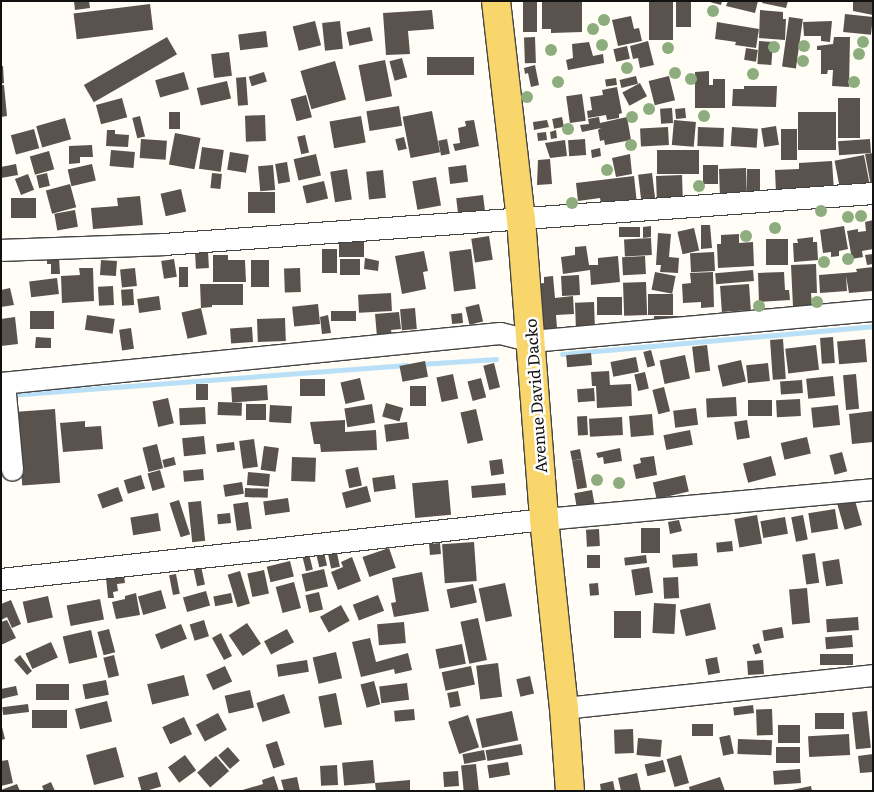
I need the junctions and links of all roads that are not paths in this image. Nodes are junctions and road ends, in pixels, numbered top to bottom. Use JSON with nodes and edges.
{"nodes":[{"id":1,"x":496,"y":1,"type":"edge"},
{"id":2,"x":873,"y":193,"type":"edge"},
{"id":3,"x":521,"y":219,"type":"junction"},
{"id":4,"x":1,"y":250,"type":"edge"},
{"id":5,"x":873,"y":310,"type":"edge"},
{"id":6,"x":531,"y":341,"type":"junction"},
{"id":7,"x":4,"y":389,"type":"edge"},
{"id":8,"x":12,"y":470,"type":"dead end"},
{"id":9,"x":873,"y":489,"type":"edge"},
{"id":10,"x":544,"y":519,"type":"junction"},
{"id":11,"x":1,"y":580,"type":"edge"},
{"id":12,"x":873,"y":675,"type":"edge"},
{"id":13,"x":564,"y":708,"type":"junction"},
{"id":14,"x":570,"y":791,"type":"edge"}],
"edges":[{"from":1,"to":3,"type":"main road","name":"Avenue David Dacko"},
{"from":2,"to":3,"type":"street"},
{"from":3,"to":4,"type":"street"},
{"from":3,"to":6,"type":"main road","name":"Avenue David Dacko"},
{"from":5,"to":6,"type":"street"},
{"from":6,"to":7,"type":"street"},
{"from":6,"to":10,"type":"main road","name":"Avenue David Dacko"},
{"from":7,"to":8,"type":"street"},
{"from":9,"to":10,"type":"street"},
{"from":10,"to":11,"type":"street"},
{"from":10,"to":13,"type":"main road","name":"Avenue David Dacko"},
{"from":12,"to":13,"type":"street"},
{"from":13,"to":14,"type":"main road","name":"Avenue David Dacko"}]}
